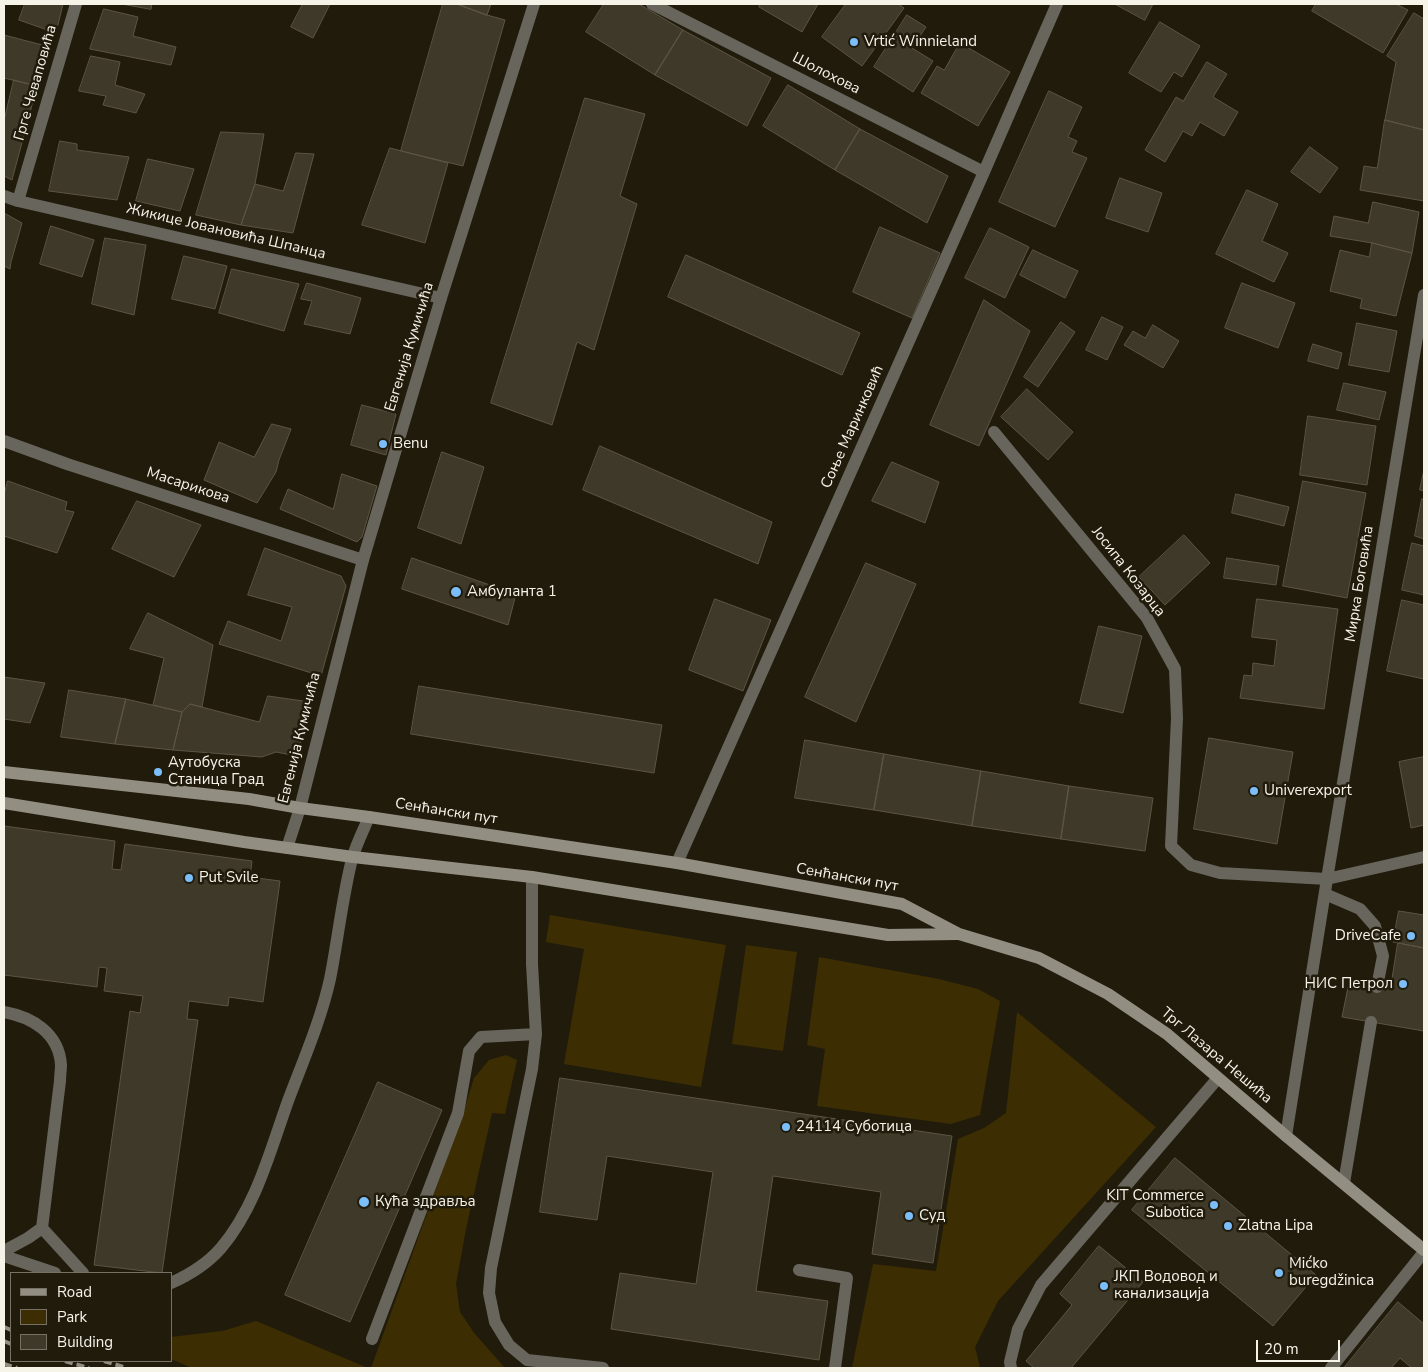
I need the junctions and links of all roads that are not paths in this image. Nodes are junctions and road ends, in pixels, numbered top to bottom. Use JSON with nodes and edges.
{"nodes":[{"id":1,"x":76,"y":4,"type":"edge"},
{"id":2,"x":534,"y":4,"type":"edge"},
{"id":3,"x":652,"y":4,"type":"edge"},
{"id":4,"x":1057,"y":4,"type":"edge"},
{"id":5,"x":984,"y":172,"type":"junction"},
{"id":6,"x":4,"y":196,"type":"edge"},
{"id":7,"x":18,"y":201,"type":"junction"},
{"id":8,"x":1424,"y":295,"type":"edge"},
{"id":9,"x":441,"y":298,"type":"junction"},
{"id":10,"x":994,"y":432,"type":"dead end"},
{"id":11,"x":4,"y":442,"type":"edge"},
{"id":12,"x":363,"y":560,"type":"junction"},
{"id":13,"x":4,"y":772,"type":"edge"},
{"id":14,"x":4,"y":803,"type":"edge"},
{"id":15,"x":300,"y":808,"type":"junction"},
{"id":16,"x":369,"y":817,"type":"junction"},
{"id":17,"x":287,"y":848,"type":"junction"},
{"id":18,"x":353,"y":857,"type":"junction"},
{"id":19,"x":1424,"y":857,"type":"edge"},
{"id":20,"x":677,"y":863,"type":"junction"},
{"id":21,"x":532,"y":877,"type":"junction"},
{"id":22,"x":1327,"y":879,"type":"junction"},
{"id":23,"x":1325,"y":894,"type":"junction"},
{"id":24,"x":959,"y":934,"type":"junction"},
{"id":25,"x":1378,"y":987,"type":"dead end"},
{"id":26,"x":4,"y":1012,"type":"edge"},
{"id":27,"x":1371,"y":1022,"type":"dead end"},
{"id":28,"x":536,"y":1034,"type":"junction"},
{"id":29,"x":1218,"y":1078,"type":"junction"},
{"id":30,"x":1286,"y":1136,"type":"junction"},
{"id":31,"x":1344,"y":1183,"type":"junction"},
{"id":32,"x":42,"y":1228,"type":"junction"},
{"id":33,"x":4,"y":1251,"type":"edge"},
{"id":34,"x":1424,"y":1251,"type":"edge"},
{"id":35,"x":4,"y":1256,"type":"edge"},
{"id":36,"x":799,"y":1270,"type":"dead end"},
{"id":37,"x":52,"y":1272,"type":"edge"},
{"id":38,"x":83,"y":1272,"type":"edge"},
{"id":39,"x":172,"y":1283,"type":"edge"},
{"id":40,"x":372,"y":1339,"type":"dead end"},
{"id":41,"x":603,"y":1368,"type":"edge"},
{"id":42,"x":835,"y":1368,"type":"edge"},
{"id":43,"x":1011,"y":1368,"type":"edge"},
{"id":44,"x":1331,"y":1368,"type":"edge"}],
"edges":[{"from":1,"to":7,"type":"street","name":"Грге Чеваповића"},
{"from":2,"to":9,"type":"street","name":"Евгенија Кумичића"},
{"from":3,"to":5,"type":"street","name":"Шолохова"},
{"from":4,"to":5,"type":"street","name":"Соње Маринковић"},
{"from":5,"to":20,"type":"street","name":"Соње Маринковић"},
{"from":6,"to":7,"type":"street","name":"Жикице Јовановића Шпанца"},
{"from":7,"to":9,"type":"street","name":"Жикице Јовановића Шпанца"},
{"from":8,"to":22,"type":"street","name":"Мирка Боговића"},
{"from":9,"to":12,"type":"street","name":"Евгенија Кумичића"},
{"from":10,"to":22,"type":"street","name":"Јосипа Козарца"},
{"from":11,"to":12,"type":"street","name":"Масарикова"},
{"from":12,"to":15,"type":"street","name":"Евгенија Кумичића"},
{"from":13,"to":15,"type":"main road","name":"Сенћански пут"},
{"from":14,"to":17,"type":"main road"},
{"from":15,"to":16,"type":"main road","name":"Сенћански пут"},
{"from":15,"to":17,"type":"street","name":"Евгенија Кумичића"},
{"from":16,"to":18,"type":"street"},
{"from":16,"to":20,"type":"main road","name":"Сенћански пут"},
{"from":17,"to":18,"type":"main road"},
{"from":18,"to":21,"type":"main road"},
{"from":18,"to":39,"type":"street"},
{"from":19,"to":22,"type":"street"},
{"from":20,"to":24,"type":"main road","name":"Сенћански пут"},
{"from":21,"to":24,"type":"main road"},
{"from":21,"to":28,"type":"street"},
{"from":22,"to":23,"type":"street","name":"Мирка Боговића"},
{"from":23,"to":25,"type":"street"},
{"from":23,"to":30,"type":"street","name":"Мирка Боговића"},
{"from":24,"to":29,"type":"main road","name":"Трг Лазара Нешића"},
{"from":26,"to":32,"type":"street"},
{"from":27,"to":31,"type":"street"},
{"from":28,"to":40,"type":"street"},
{"from":28,"to":41,"type":"street"},
{"from":29,"to":30,"type":"main road","name":"Трг Лазара Нешића"},
{"from":29,"to":43,"type":"street"},
{"from":30,"to":31,"type":"main road","name":"Трг Лазара Нешића"},
{"from":31,"to":34,"type":"main road","name":"Трг Лазара Нешића"},
{"from":32,"to":33,"type":"street"},
{"from":32,"to":38,"type":"street"},
{"from":34,"to":44,"type":"street"},
{"from":35,"to":37,"type":"street"},
{"from":36,"to":42,"type":"street"}]}
